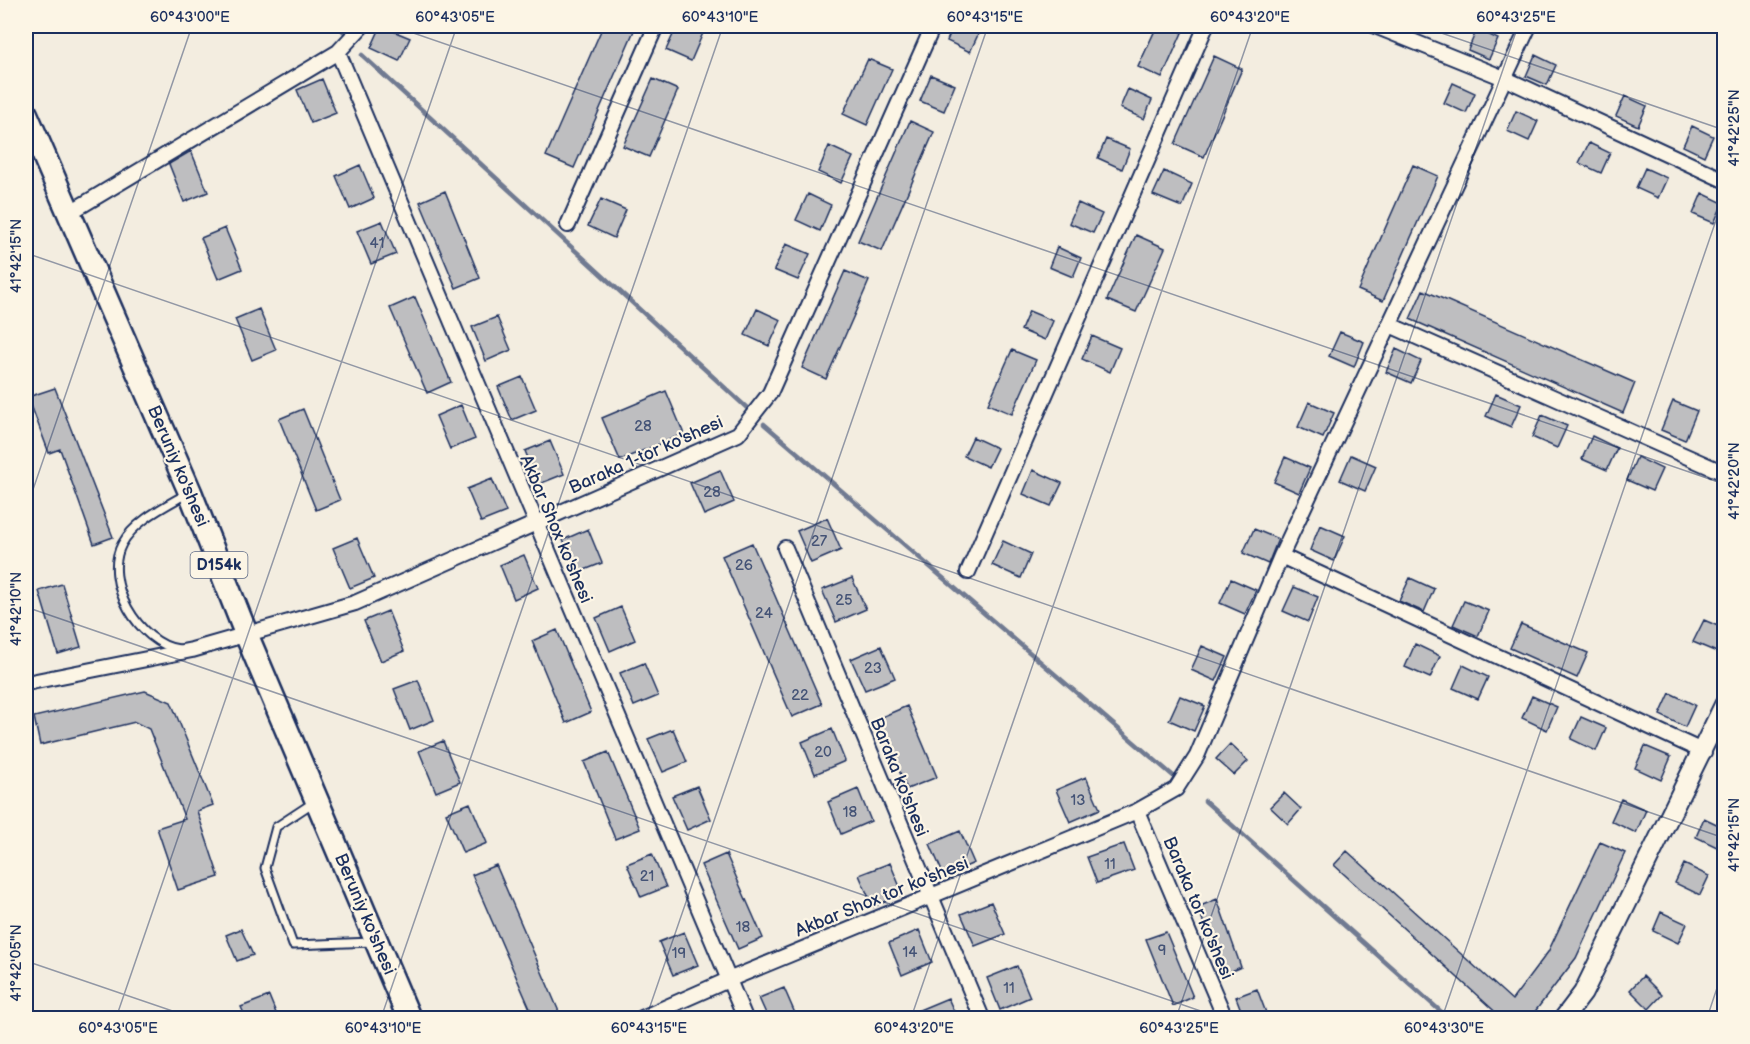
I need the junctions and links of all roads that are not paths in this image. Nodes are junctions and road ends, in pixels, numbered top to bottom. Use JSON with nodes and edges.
{"nodes":[{"id":1,"x":362,"y":26,"type":"edge"},
{"id":2,"x":656,"y":26,"type":"edge"},
{"id":3,"x":933,"y":26,"type":"edge"},
{"id":4,"x":1206,"y":26,"type":"edge"},
{"id":5,"x":1375,"y":26,"type":"edge"},
{"id":6,"x":1529,"y":26,"type":"edge"},
{"id":7,"x":338,"y":52,"type":"junction"},
{"id":8,"x":1504,"y":78,"type":"junction"},
{"id":9,"x":26,"y":114,"type":"edge"},
{"id":10,"x":1725,"y":180,"type":"edge"},
{"id":11,"x":69,"y":213,"type":"junction"},
{"id":12,"x":568,"y":225,"type":"dead end"},
{"id":13,"x":1390,"y":326,"type":"junction"},
{"id":14,"x":1725,"y":473,"type":"edge"},
{"id":15,"x":190,"y":492,"type":"junction"},
{"id":16,"x":534,"y":524,"type":"junction"},
{"id":17,"x":785,"y":548,"type":"dead end"},
{"id":18,"x":1281,"y":556,"type":"junction"},
{"id":19,"x":968,"y":572,"type":"dead end"},
{"id":20,"x":247,"y":636,"type":"junction"},
{"id":21,"x":192,"y":650,"type":"junction"},
{"id":22,"x":26,"y":683,"type":"edge"},
{"id":23,"x":1725,"y":705,"type":"edge"},
{"id":24,"x":1704,"y":752,"type":"junction"},
{"id":25,"x":317,"y":799,"type":"junction"},
{"id":26,"x":1137,"y":812,"type":"junction"},
{"id":27,"x":929,"y":897,"type":"junction"},
{"id":28,"x":376,"y":942,"type":"junction"},
{"id":29,"x":728,"y":980,"type":"junction"},
{"id":30,"x":409,"y":1018,"type":"edge"},
{"id":31,"x":642,"y":1018,"type":"edge"},
{"id":32,"x":745,"y":1018,"type":"edge"},
{"id":33,"x":982,"y":1018,"type":"edge"},
{"id":34,"x":1225,"y":1018,"type":"edge"},
{"id":35,"x":1564,"y":1018,"type":"edge"}],
"edges":[{"from":1,"to":7,"type":"street"},
{"from":2,"to":12,"type":"street"},
{"from":3,"to":16,"type":"street","name":"Baraka 1-tor ko'shesi"},
{"from":4,"to":19,"type":"street"},
{"from":5,"to":8,"type":"street"},
{"from":6,"to":8,"type":"street","name":"Akbar Shox tor ko'shesi"},
{"from":7,"to":11,"type":"street"},
{"from":7,"to":16,"type":"street","name":"Akbar Shox ko'shesi"},
{"from":8,"to":10,"type":"street"},
{"from":8,"to":13,"type":"street","name":"Akbar Shox tor ko'shesi"},
{"from":9,"to":11,"type":"main road","name":"Beruniy ko'shesi","number":"D154k"},
{"from":11,"to":15,"type":"main road","name":"Beruniy ko'shesi","number":"D154k"},
{"from":13,"to":14,"type":"street"},
{"from":13,"to":18,"type":"street","name":"Akbar Shox tor ko'shesi"},
{"from":15,"to":20,"type":"main road","name":"Beruniy ko'shesi","number":"D154k"},
{"from":15,"to":21,"type":"lane"},
{"from":16,"to":20,"type":"street","name":"Baraka 1-tor ko'shesi"},
{"from":16,"to":29,"type":"street","name":"Akbar Shox ko'shesi"},
{"from":17,"to":27,"type":"street","name":"Baraka ko'shesi"},
{"from":18,"to":24,"type":"street"},
{"from":18,"to":26,"type":"street","name":"Akbar Shox tor ko'shesi"},
{"from":20,"to":21,"type":"street","name":"Baraka 1-tor ko'shesi"},
{"from":20,"to":25,"type":"main road","name":"Beruniy ko'shesi","number":"D154k"},
{"from":21,"to":22,"type":"street","name":"Baraka 1-tor ko'shesi"},
{"from":23,"to":24,"type":"street"},
{"from":24,"to":35,"type":"street"},
{"from":25,"to":28,"type":"main road","name":"Beruniy ko'shesi","number":"D154k"},
{"from":25,"to":28,"type":"lane"},
{"from":26,"to":27,"type":"street","name":"Akbar Shox tor ko'shesi"},
{"from":26,"to":34,"type":"street","name":"Baraka tor ko'shesi"},
{"from":27,"to":29,"type":"street","name":"Akbar Shox tor ko'shesi"},
{"from":27,"to":33,"type":"street","name":"Baraka ko'shesi"},
{"from":28,"to":30,"type":"main road","name":"Beruniy ko'shesi","number":"D154k"},
{"from":29,"to":31,"type":"street","name":"Akbar Shox tor ko'shesi"},
{"from":29,"to":32,"type":"street","name":"Akbar Shox ko'shesi"}]}
